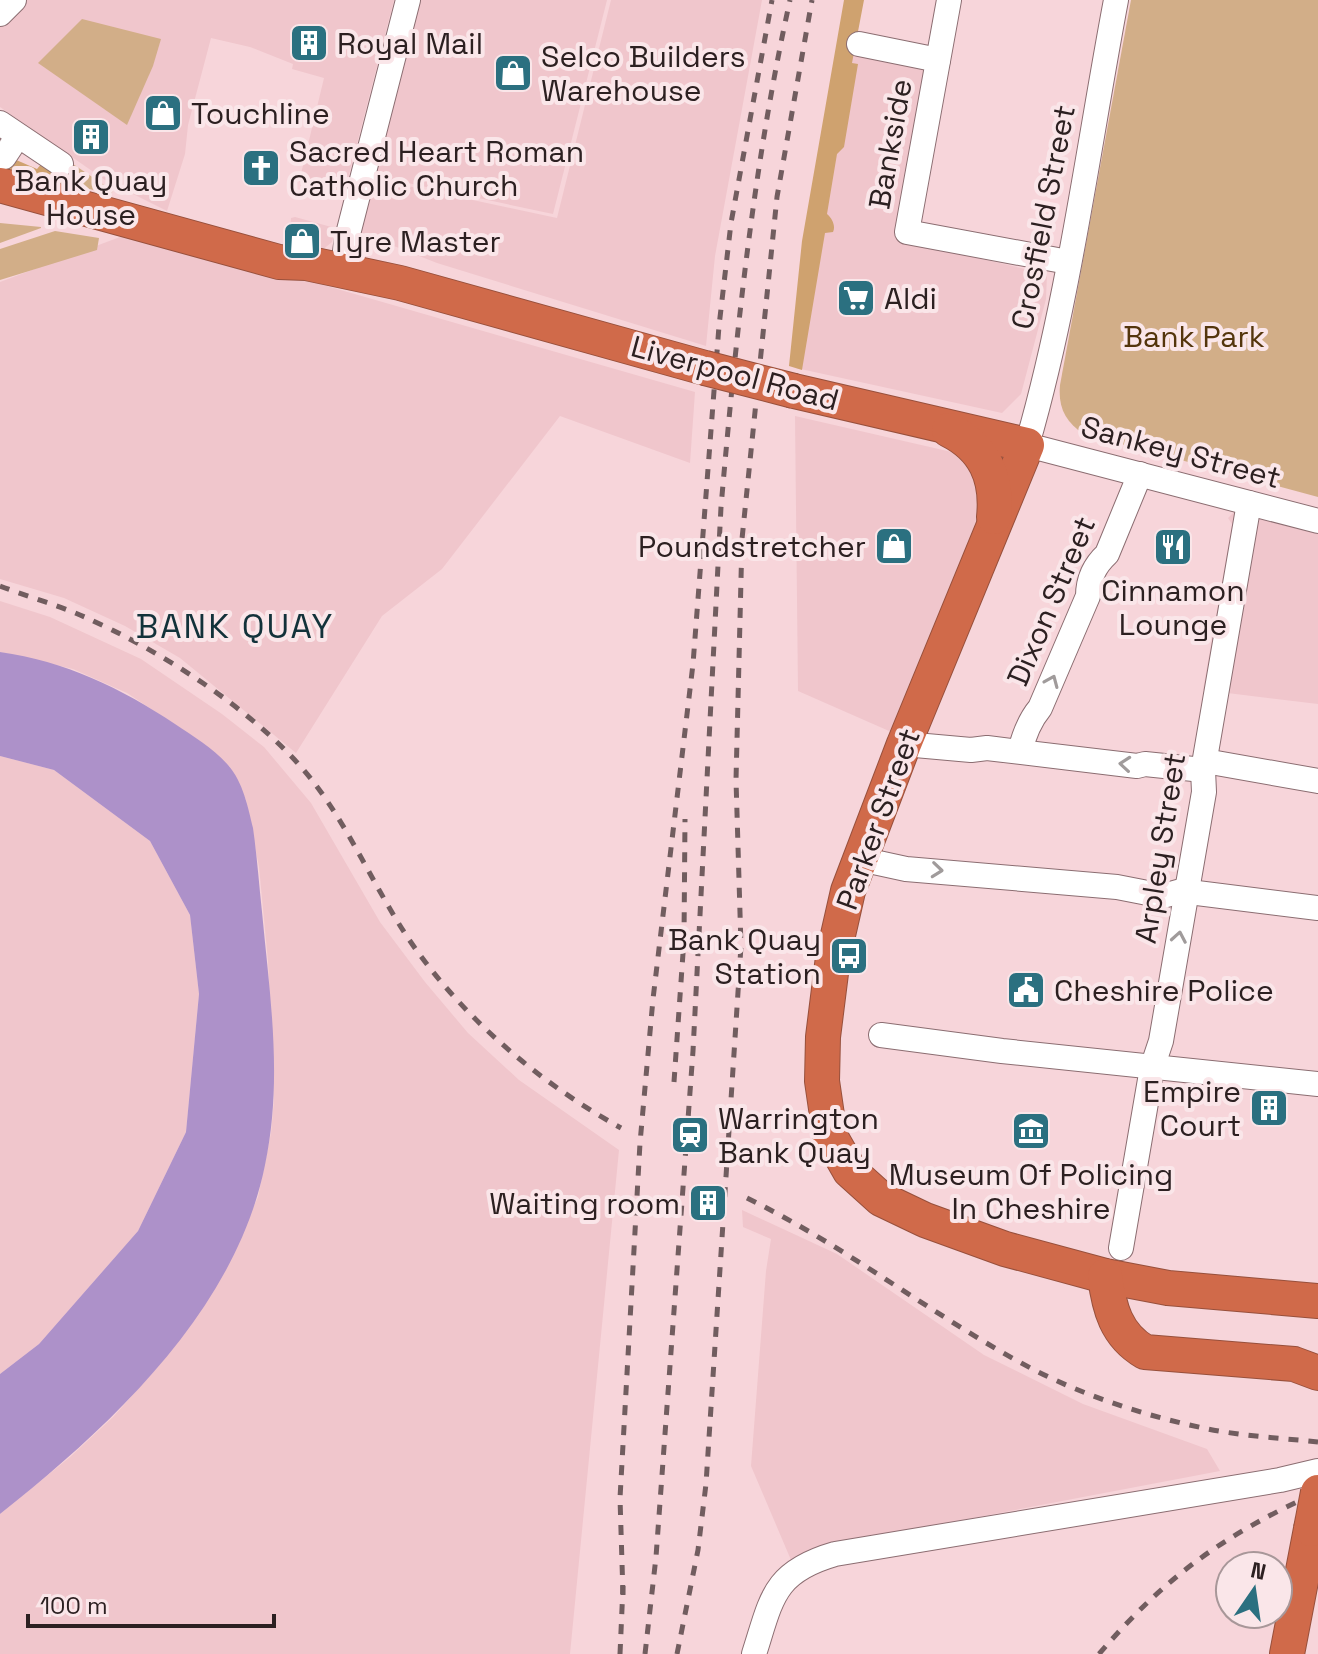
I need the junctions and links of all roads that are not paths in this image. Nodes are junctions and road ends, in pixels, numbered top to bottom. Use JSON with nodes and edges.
{"nodes":[{"id":1,"x":14,"y":0,"type":"edge"},
{"id":2,"x":408,"y":0,"type":"edge"},
{"id":3,"x":949,"y":0,"type":"edge"},
{"id":4,"x":1116,"y":0,"type":"edge"},
{"id":5,"x":0,"y":14,"type":"edge"},
{"id":6,"x":859,"y":44,"type":"dead end"},
{"id":7,"x":938,"y":60,"type":"junction"},
{"id":8,"x":9,"y":129,"type":"edge"},
{"id":9,"x":61,"y":164,"type":"dead end"},
{"id":10,"x":2,"y":171,"type":"edge"},
{"id":11,"x":0,"y":198,"type":"edge"},
{"id":12,"x":69,"y":205,"type":"junction"},
{"id":13,"x":279,"y":262,"type":"junction"},
{"id":14,"x":1068,"y":262,"type":"junction"},
{"id":15,"x":342,"y":272,"type":"junction"},
{"id":16,"x":444,"y":296,"type":"junction"},
{"id":17,"x":933,"y":423,"type":"junction"},
{"id":18,"x":1027,"y":445,"type":"junction"},
{"id":19,"x":1140,"y":474,"type":"junction"},
{"id":20,"x":1249,"y":503,"type":"junction"},
{"id":21,"x":1318,"y":521,"type":"edge"},
{"id":22,"x":994,"y":526,"type":"junction"},
{"id":23,"x":904,"y":744,"type":"junction"},
{"id":24,"x":1020,"y":751,"type":"junction"},
{"id":25,"x":1204,"y":766,"type":"junction"},
{"id":26,"x":1318,"y":781,"type":"edge"},
{"id":27,"x":860,"y":859,"type":"junction"},
{"id":28,"x":1187,"y":892,"type":"junction"},
{"id":29,"x":1318,"y":908,"type":"edge"},
{"id":30,"x":881,"y":1035,"type":"dead end"},
{"id":31,"x":1152,"y":1068,"type":"junction"},
{"id":32,"x":1318,"y":1084,"type":"edge"},
{"id":33,"x":1121,"y":1269,"type":"junction"},
{"id":34,"x":1318,"y":1301,"type":"edge"},
{"id":35,"x":1318,"y":1373,"type":"edge"},
{"id":36,"x":1318,"y":1471,"type":"edge"},
{"id":37,"x":1318,"y":1492,"type":"edge"},
{"id":38,"x":754,"y":1654,"type":"edge"},
{"id":39,"x":1287,"y":1654,"type":"edge"}],
"edges":[{"from":1,"to":5,"type":"street"},
{"from":2,"to":15,"type":"street"},
{"from":3,"to":7,"type":"street","name":"Bankside"},
{"from":4,"to":14,"type":"street","name":"Crosfield Street"},
{"from":6,"to":7,"type":"street"},
{"from":7,"to":14,"type":"street","name":"Bankside"},
{"from":8,"to":9,"type":"street"},
{"from":8,"to":10,"type":"street"},
{"from":10,"to":12,"type":"highway"},
{"from":11,"to":12,"type":"highway"},
{"from":12,"to":13,"type":"highway","name":"Liverpool Road"},
{"from":13,"to":15,"type":"highway","name":"Liverpool Road"},
{"from":13,"to":16,"type":"highway","name":"Liverpool Road"},
{"from":14,"to":18,"type":"street","name":"Crosfield Street"},
{"from":15,"to":16,"type":"highway","name":"Liverpool Road"},
{"from":16,"to":17,"type":"highway","name":"Liverpool Road","bridge":true},
{"from":17,"to":18,"type":"highway","name":"Liverpool Road"},
{"from":17,"to":22,"type":"highway"},
{"from":18,"to":19,"type":"street","name":"Sankey Street"},
{"from":18,"to":22,"type":"highway","name":"Parker Street"},
{"from":19,"to":20,"type":"street","name":"Sankey Street"},
{"from":24,"to":19,"type":"street","name":"Dixon Street","one_way":true},
{"from":20,"to":21,"type":"street","name":"Sankey Street"},
{"from":20,"to":25,"type":"street","name":"Arpley Street"},
{"from":22,"to":23,"type":"highway","name":"Parker Street"},
{"from":23,"to":24,"type":"street"},
{"from":23,"to":27,"type":"highway","name":"Parker Street"},
{"from":25,"to":24,"type":"street","one_way":true},
{"from":25,"to":26,"type":"street"},
{"from":25,"to":28,"type":"street","name":"Arpley Street"},
{"from":27,"to":28,"type":"street","one_way":true},
{"from":27,"to":33,"type":"highway","name":"Parker Street"},
{"from":28,"to":29,"type":"street"},
{"from":31,"to":28,"type":"street","name":"Arpley Street","one_way":true},
{"from":30,"to":31,"type":"street"},
{"from":31,"to":32,"type":"street"},
{"from":31,"to":33,"type":"street","name":"Arpley Street"},
{"from":33,"to":34,"type":"highway","name":"Parker Street"},
{"from":33,"to":35,"type":"highway"},
{"from":36,"to":38,"type":"street"},
{"from":37,"to":39,"type":"highway","bridge":true}]}
